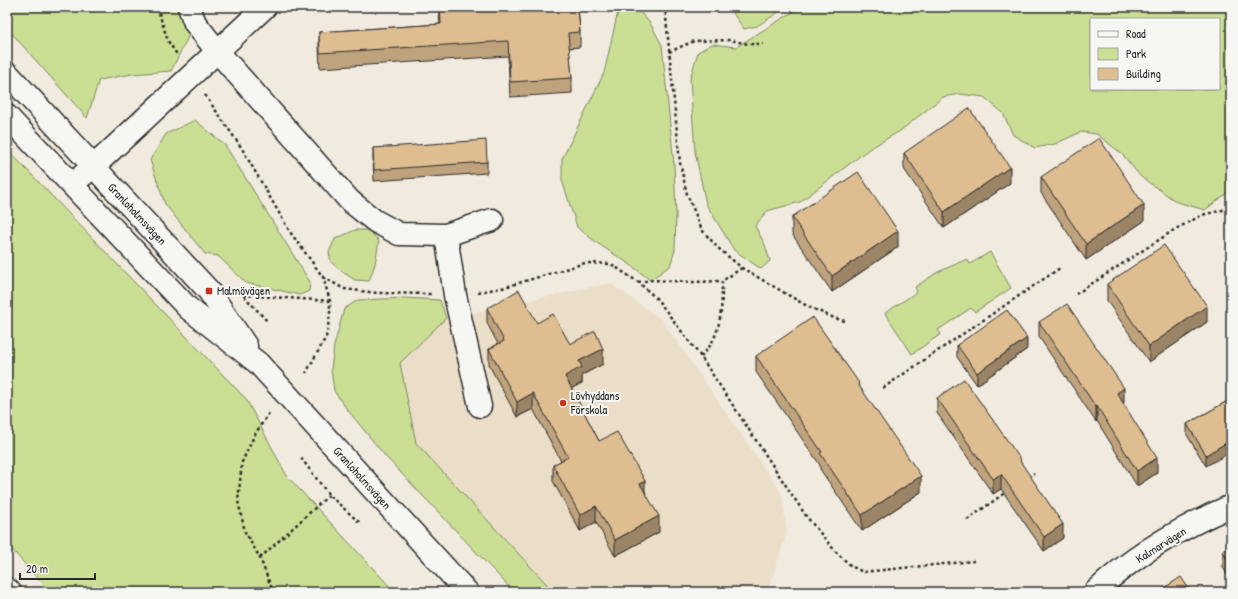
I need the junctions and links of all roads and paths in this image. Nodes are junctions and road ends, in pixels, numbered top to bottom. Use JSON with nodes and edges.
{"nodes":[{"id":1,"x":157,"y":7,"type":"edge"},
{"id":2,"x":188,"y":7,"type":"edge"},
{"id":3,"x":265,"y":7,"type":"edge"},
{"id":4,"x":665,"y":7,"type":"edge"},
{"id":5,"x":764,"y":44,"type":"dead end"},
{"id":6,"x":217,"y":51,"type":"junction"},
{"id":7,"x":670,"y":52,"type":"junction"},
{"id":8,"x":7,"y":73,"type":"edge"},
{"id":9,"x":191,"y":76,"type":"junction"},
{"id":10,"x":7,"y":116,"type":"edge"},
{"id":11,"x":93,"y":167,"type":"junction"},
{"id":12,"x":71,"y":185,"type":"junction"},
{"id":13,"x":1231,"y":208,"type":"edge"},
{"id":14,"x":492,"y":220,"type":"dead end"},
{"id":15,"x":446,"y":235,"type":"junction"},
{"id":16,"x":742,"y":268,"type":"junction"},
{"id":17,"x":1060,"y":268,"type":"dead end"},
{"id":18,"x":323,"y":277,"type":"junction"},
{"id":19,"x":722,"y":281,"type":"junction"},
{"id":20,"x":638,"y":282,"type":"junction"},
{"id":21,"x":239,"y":290,"type":"dead end"},
{"id":22,"x":1076,"y":294,"type":"dead end"},
{"id":23,"x":243,"y":295,"type":"junction"},
{"id":24,"x":455,"y":295,"type":"junction"},
{"id":25,"x":330,"y":301,"type":"junction"},
{"id":26,"x":845,"y":320,"type":"dead end"},
{"id":27,"x":268,"y":322,"type":"dead end"},
{"id":28,"x":700,"y":357,"type":"junction"},
{"id":29,"x":258,"y":363,"type":"junction"},
{"id":30,"x":306,"y":373,"type":"dead end"},
{"id":31,"x":883,"y":388,"type":"dead end"},
{"id":32,"x":480,"y":406,"type":"dead end"},
{"id":33,"x":269,"y":413,"type":"dead end"},
{"id":34,"x":301,"y":458,"type":"dead end"},
{"id":35,"x":1034,"y":473,"type":"dead end"},
{"id":36,"x":1022,"y":481,"type":"edge"},
{"id":37,"x":1010,"y":490,"type":"edge"},
{"id":38,"x":329,"y":495,"type":"junction"},
{"id":39,"x":1231,"y":506,"type":"edge"},
{"id":40,"x":967,"y":520,"type":"dead end"},
{"id":41,"x":360,"y":523,"type":"dead end"},
{"id":42,"x":260,"y":558,"type":"junction"},
{"id":43,"x":974,"y":561,"type":"dead end"},
{"id":44,"x":7,"y":589,"type":"edge"},
{"id":45,"x":10,"y":592,"type":"edge"},
{"id":46,"x":273,"y":592,"type":"edge"},
{"id":47,"x":467,"y":592,"type":"edge"},
{"id":48,"x":1095,"y":592,"type":"edge"}],
"edges":[{"from":1,"to":9,"type":"path"},
{"from":2,"to":6,"type":"street"},
{"from":3,"to":6,"type":"street"},
{"from":4,"to":7,"type":"path"},
{"from":5,"to":7,"type":"path"},
{"from":6,"to":9,"type":"street"},
{"from":6,"to":15,"type":"street"},
{"from":7,"to":16,"type":"path"},
{"from":8,"to":11,"type":"street","name":"Granloholmsvägen"},
{"from":9,"to":11,"type":"street"},
{"from":9,"to":18,"type":"path"},
{"from":10,"to":12,"type":"street","name":"Granloholmsvägen"},
{"from":11,"to":12,"type":"street"},
{"from":11,"to":29,"type":"street","name":"Granloholmsvägen"},
{"from":12,"to":29,"type":"street","name":"Granloholmsvägen"},
{"from":13,"to":22,"type":"path"},
{"from":14,"to":15,"type":"street"},
{"from":15,"to":24,"type":"street"},
{"from":16,"to":19,"type":"path"},
{"from":16,"to":26,"type":"path"},
{"from":17,"to":31,"type":"path"},
{"from":18,"to":24,"type":"path"},
{"from":18,"to":25,"type":"path"},
{"from":19,"to":20,"type":"path"},
{"from":19,"to":28,"type":"path"},
{"from":20,"to":24,"type":"path"},
{"from":20,"to":28,"type":"path"},
{"from":21,"to":23,"type":"path"},
{"from":23,"to":25,"type":"path"},
{"from":23,"to":27,"type":"path"},
{"from":24,"to":32,"type":"street"},
{"from":25,"to":30,"type":"path"},
{"from":28,"to":43,"type":"path"},
{"from":29,"to":47,"type":"street","name":"Granloholmsvägen"},
{"from":33,"to":42,"type":"path"},
{"from":34,"to":38,"type":"path"},
{"from":35,"to":36,"type":"path"},
{"from":37,"to":40,"type":"path"},
{"from":38,"to":41,"type":"path"},
{"from":38,"to":42,"type":"path"},
{"from":39,"to":48,"type":"street","name":"Kalmarvägen"},
{"from":42,"to":46,"type":"path"},
{"from":44,"to":45,"type":"street"}]}
